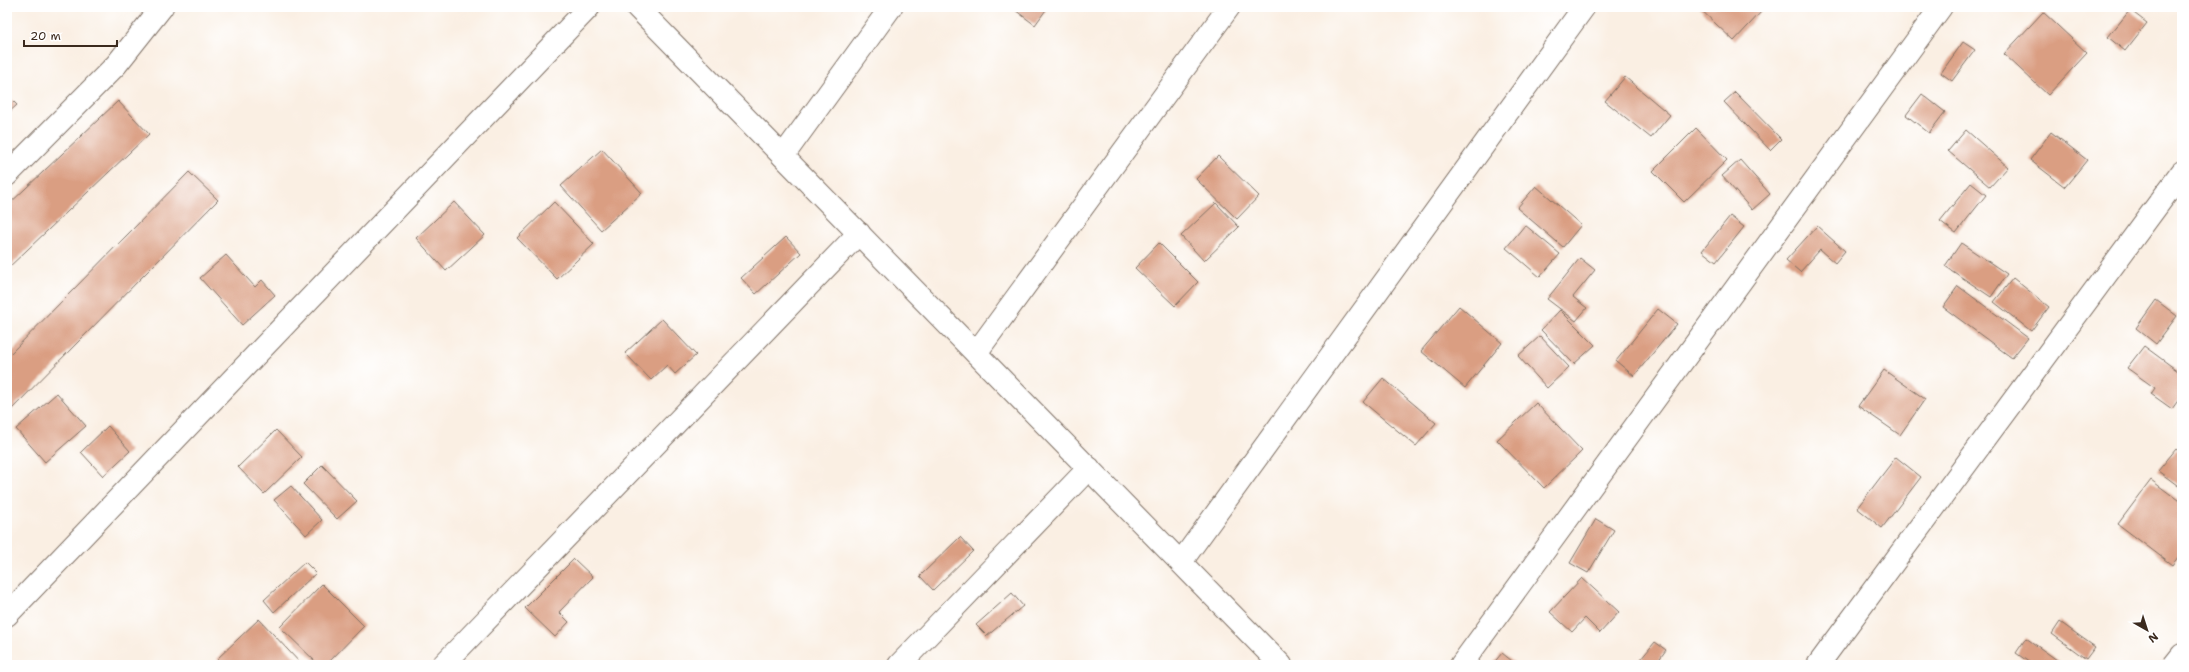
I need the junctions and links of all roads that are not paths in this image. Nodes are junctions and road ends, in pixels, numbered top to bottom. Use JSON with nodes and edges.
{"nodes":[{"id":1,"x":162,"y":7,"type":"edge"},
{"id":2,"x":589,"y":7,"type":"edge"},
{"id":3,"x":637,"y":7,"type":"edge"},
{"id":4,"x":891,"y":7,"type":"edge"},
{"id":5,"x":1229,"y":7,"type":"edge"},
{"id":6,"x":1584,"y":7,"type":"edge"},
{"id":7,"x":1941,"y":7,"type":"edge"},
{"id":8,"x":783,"y":156,"type":"junction"},
{"id":9,"x":2182,"y":172,"type":"edge"},
{"id":10,"x":7,"y":175,"type":"edge"},
{"id":11,"x":859,"y":233,"type":"junction"},
{"id":12,"x":976,"y":353,"type":"junction"},
{"id":13,"x":1089,"y":468,"type":"junction"},
{"id":14,"x":1181,"y":562,"type":"junction"},
{"id":15,"x":7,"y":615,"type":"edge"},
{"id":16,"x":2182,"y":655,"type":"edge"},
{"id":17,"x":443,"y":665,"type":"edge"},
{"id":18,"x":899,"y":665,"type":"edge"},
{"id":19,"x":1281,"y":665,"type":"edge"},
{"id":20,"x":1461,"y":665,"type":"edge"},
{"id":21,"x":1818,"y":665,"type":"edge"},
{"id":22,"x":2174,"y":665,"type":"edge"}],
"edges":[{"from":1,"to":10,"type":"street"},
{"from":2,"to":15,"type":"street"},
{"from":3,"to":8,"type":"street"},
{"from":4,"to":8,"type":"street"},
{"from":5,"to":12,"type":"street"},
{"from":6,"to":14,"type":"street"},
{"from":7,"to":20,"type":"street"},
{"from":8,"to":11,"type":"street"},
{"from":9,"to":21,"type":"street"},
{"from":11,"to":12,"type":"street"},
{"from":11,"to":17,"type":"street"},
{"from":12,"to":13,"type":"street"},
{"from":13,"to":14,"type":"street"},
{"from":13,"to":18,"type":"street"},
{"from":14,"to":19,"type":"street"},
{"from":16,"to":22,"type":"street"}]}
